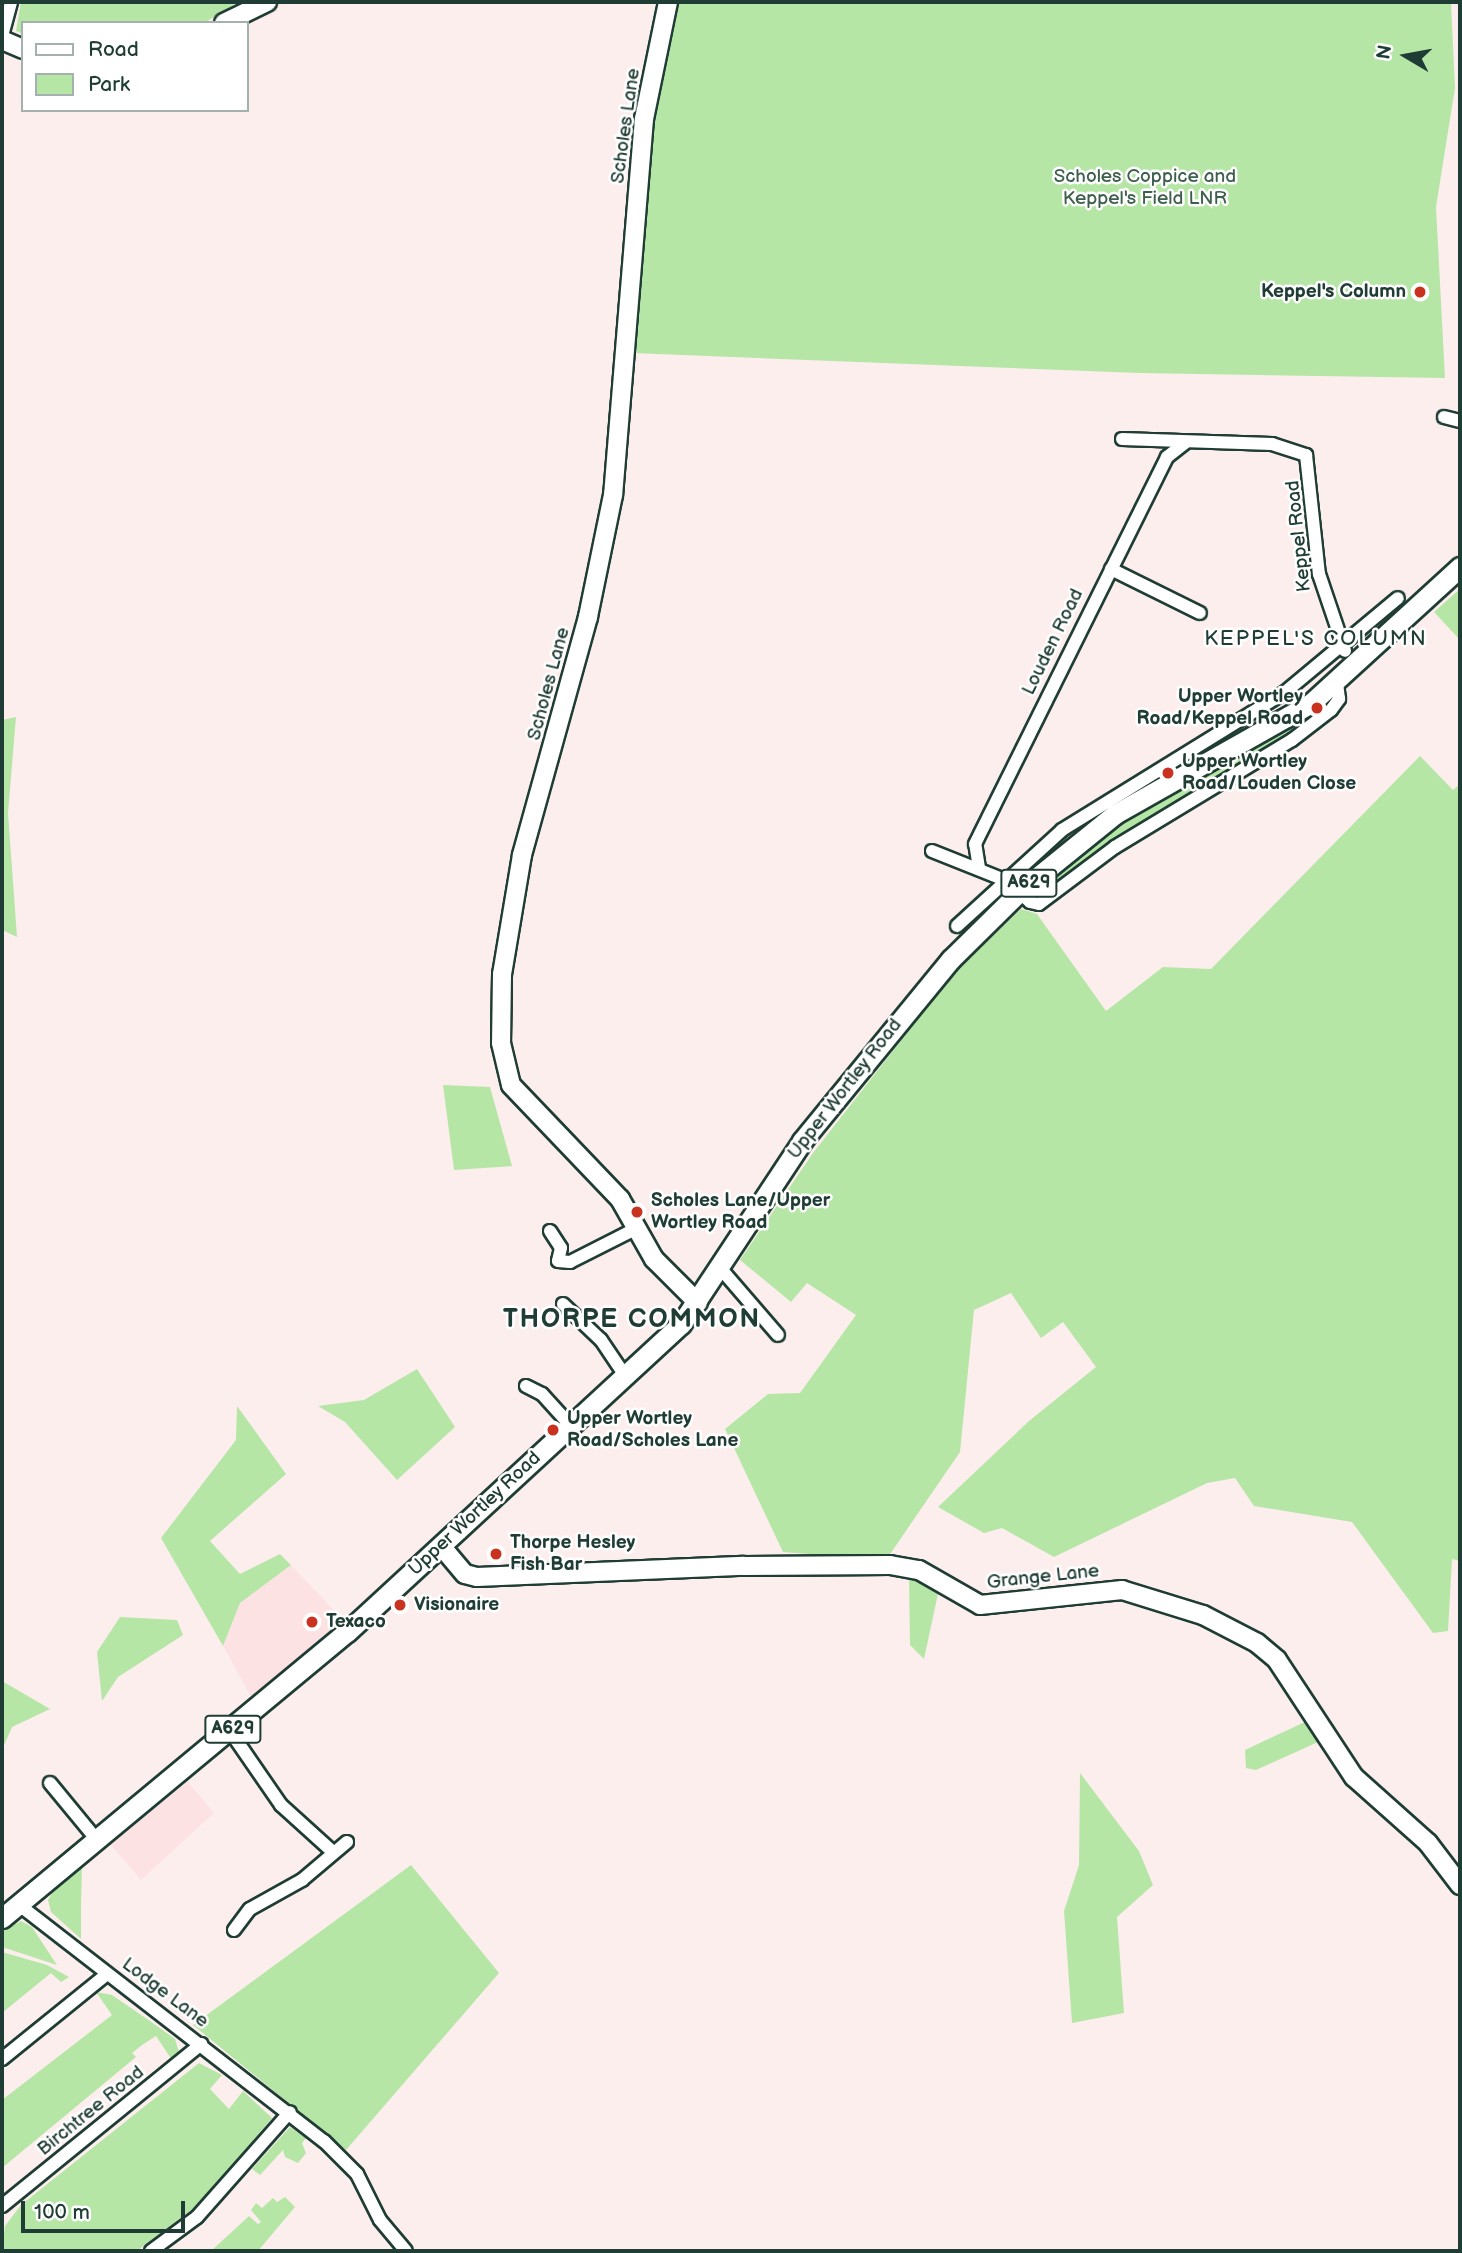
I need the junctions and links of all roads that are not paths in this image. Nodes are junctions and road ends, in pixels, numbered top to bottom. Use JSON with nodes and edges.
{"nodes":[{"id":1,"x":11,"y":2,"type":"edge"},
{"id":2,"x":267,"y":2,"type":"edge"},
{"id":3,"x":668,"y":2,"type":"edge"},
{"id":4,"x":245,"y":5,"type":"edge"},
{"id":5,"x":226,"y":21,"type":"edge"},
{"id":6,"x":2,"y":38,"type":"edge"},
{"id":7,"x":21,"y":48,"type":"edge"},
{"id":8,"x":1444,"y":417,"type":"dead end"},
{"id":9,"x":1460,"y":421,"type":"edge"},
{"id":10,"x":1122,"y":439,"type":"dead end"},
{"id":11,"x":1186,"y":442,"type":"junction"},
{"id":12,"x":1460,"y":567,"type":"edge"},
{"id":13,"x":1111,"y":569,"type":"junction"},
{"id":14,"x":1398,"y":598,"type":"dead end"},
{"id":15,"x":1200,"y":613,"type":"dead end"},
{"id":16,"x":1343,"y":646,"type":"junction"},
{"id":17,"x":1353,"y":668,"type":"junction"},
{"id":18,"x":1337,"y":683,"type":"junction"},
{"id":19,"x":932,"y":850,"type":"dead end"},
{"id":20,"x":979,"y":868,"type":"junction"},
{"id":21,"x":1012,"y":885,"type":"junction"},
{"id":22,"x":957,"y":926,"type":"dead end"},
{"id":23,"x":637,"y":1228,"type":"junction"},
{"id":24,"x":551,"y":1231,"type":"dead end"},
{"id":25,"x":721,"y":1269,"type":"junction"},
{"id":26,"x":698,"y":1303,"type":"junction"},
{"id":27,"x":563,"y":1304,"type":"dead end"},
{"id":28,"x":778,"y":1335,"type":"dead end"},
{"id":29,"x":626,"y":1377,"type":"junction"},
{"id":30,"x":526,"y":1386,"type":"dead end"},
{"id":31,"x":571,"y":1426,"type":"junction"},
{"id":32,"x":442,"y":1547,"type":"junction"},
{"id":33,"x":230,"y":1731,"type":"junction"},
{"id":34,"x":50,"y":1783,"type":"dead end"},
{"id":35,"x":97,"y":1840,"type":"junction"},
{"id":36,"x":347,"y":1842,"type":"dead end"},
{"id":37,"x":333,"y":1853,"type":"junction"},
{"id":38,"x":1460,"y":1885,"type":"edge"},
{"id":39,"x":7,"y":1912,"type":"edge"},
{"id":40,"x":234,"y":1930,"type":"dead end"},
{"id":41,"x":107,"y":1974,"type":"junction"},
{"id":42,"x":201,"y":2043,"type":"junction"},
{"id":43,"x":2,"y":2059,"type":"edge"},
{"id":44,"x":290,"y":2112,"type":"junction"},
{"id":45,"x":2,"y":2206,"type":"edge"},
{"id":46,"x":151,"y":2251,"type":"edge"},
{"id":47,"x":407,"y":2251,"type":"edge"}],
"edges":[{"from":1,"to":6,"type":"street"},
{"from":2,"to":4,"type":"street"},
{"from":3,"to":23,"type":"street","name":"Scholes Lane"},
{"from":4,"to":5,"type":"street"},
{"from":6,"to":7,"type":"street"},
{"from":8,"to":9,"type":"street"},
{"from":10,"to":11,"type":"street","name":"Keppel Road"},
{"from":11,"to":13,"type":"street","name":"Louden Road"},
{"from":11,"to":16,"type":"street","name":"Keppel Road"},
{"from":12,"to":17,"type":"main road","name":"Upper Wortley Road","number":"A629"},
{"from":13,"to":15,"type":"street"},
{"from":13,"to":20,"type":"street","name":"Louden Road"},
{"from":14,"to":16,"type":"street","name":"Upper Wortley Road"},
{"from":16,"to":17,"type":"street","name":"Keppel Road"},
{"from":16,"to":21,"type":"street","name":"Upper Wortley Road"},
{"from":17,"to":18,"type":"main road","name":"Upper Wortley Road","number":"A629"},
{"from":18,"to":21,"type":"main road","name":"Upper Wortley Road","number":"A629"},
{"from":18,"to":21,"type":"street","name":"Upper Wortley Road"},
{"from":19,"to":20,"type":"street"},
{"from":20,"to":21,"type":"street"},
{"from":21,"to":22,"type":"street","name":"Upper Wortley Road"},
{"from":21,"to":25,"type":"main road","name":"Upper Wortley Road","number":"A629"},
{"from":23,"to":24,"type":"street"},
{"from":23,"to":26,"type":"street","name":"Scholes Lane"},
{"from":25,"to":26,"type":"main road","name":"Upper Wortley Road","number":"A629"},
{"from":25,"to":28,"type":"street"},
{"from":26,"to":29,"type":"main road","name":"Upper Wortley Road","number":"A629"},
{"from":27,"to":29,"type":"street"},
{"from":29,"to":31,"type":"main road","name":"Upper Wortley Road","number":"A629"},
{"from":30,"to":31,"type":"street"},
{"from":31,"to":32,"type":"main road","name":"Upper Wortley Road","number":"A629"},
{"from":32,"to":33,"type":"main road","name":"Upper Wortley Road","number":"A629"},
{"from":32,"to":38,"type":"street","name":"Grange Lane"},
{"from":33,"to":35,"type":"main road","name":"Upper Wortley Road","number":"A629"},
{"from":33,"to":37,"type":"street"},
{"from":34,"to":35,"type":"street"},
{"from":35,"to":39,"type":"main road","name":"Upper Wortley Road","number":"A629"},
{"from":36,"to":37,"type":"street"},
{"from":37,"to":40,"type":"street"},
{"from":39,"to":41,"type":"street","name":"Lodge Lane"},
{"from":41,"to":42,"type":"street","name":"Lodge Lane"},
{"from":41,"to":43,"type":"street"},
{"from":42,"to":44,"type":"street","name":"Lodge Lane"},
{"from":42,"to":45,"type":"street","name":"Birchtree Road"},
{"from":44,"to":46,"type":"street"},
{"from":44,"to":47,"type":"street","name":"Lodge Lane"}]}
